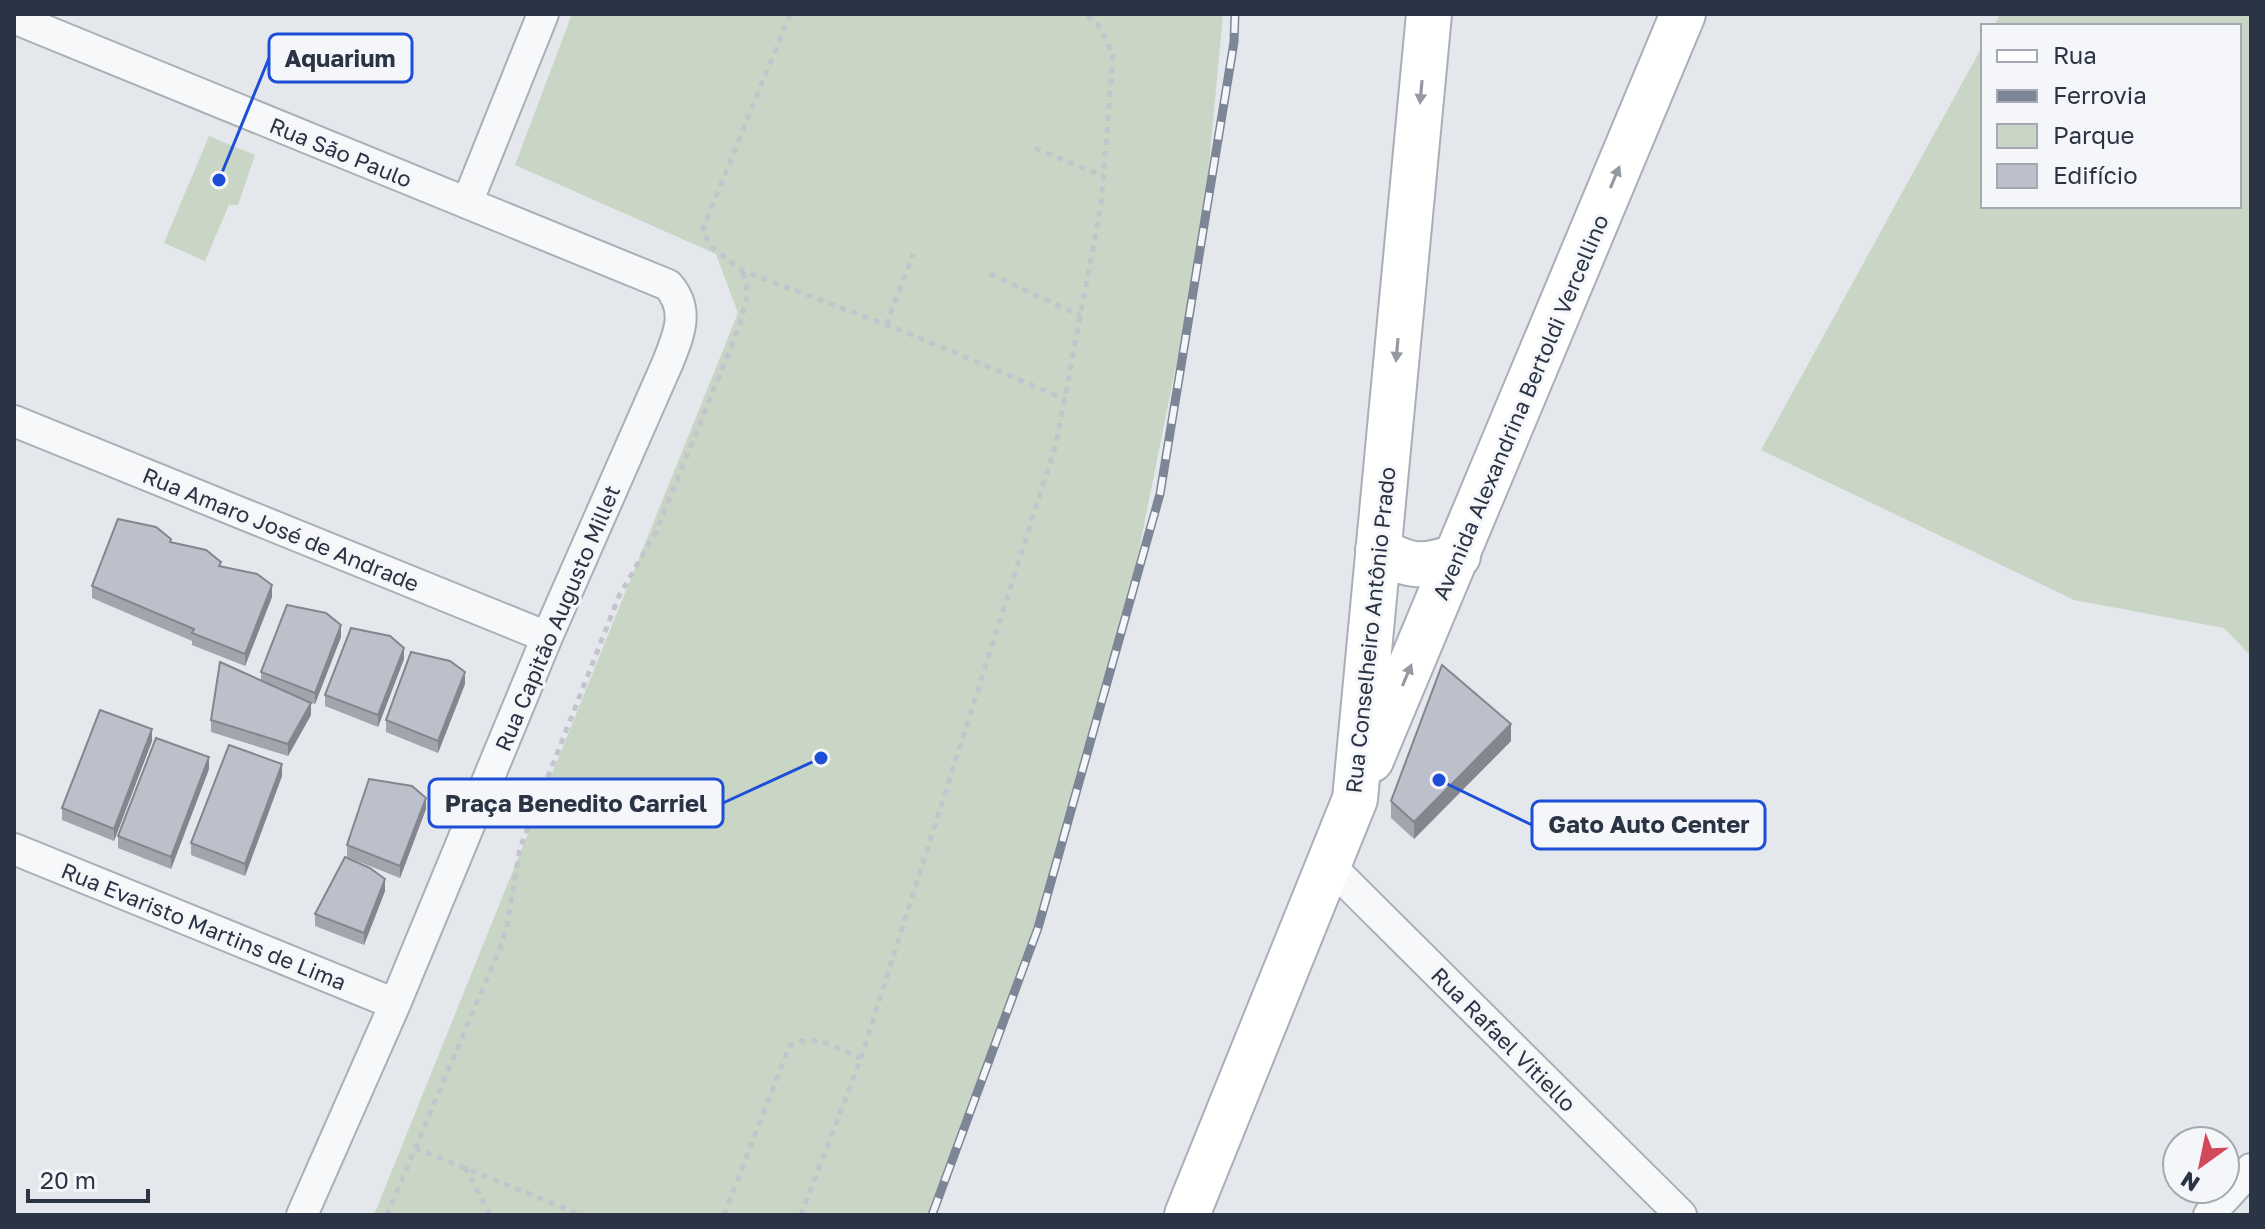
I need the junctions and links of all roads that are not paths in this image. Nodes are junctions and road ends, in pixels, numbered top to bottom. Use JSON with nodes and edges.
{"nodes":[{"id":1,"x":543,"y":14,"type":"edge"},
{"id":2,"x":1429,"y":14,"type":"edge"},
{"id":3,"x":1683,"y":14,"type":"edge"},
{"id":4,"x":14,"y":18,"type":"edge"},
{"id":5,"x":467,"y":203,"type":"junction"},
{"id":6,"x":668,"y":285,"type":"joint"},
{"id":7,"x":14,"y":421,"type":"edge"},
{"id":8,"x":1378,"y":550,"type":"junction"},
{"id":9,"x":1458,"y":556,"type":"junction"},
{"id":10,"x":547,"y":637,"type":"junction"},
{"id":11,"x":1355,"y":799,"type":"junction"},
{"id":12,"x":14,"y":849,"type":"edge"},
{"id":13,"x":1327,"y":863,"type":"junction"},
{"id":14,"x":395,"y":1004,"type":"junction"},
{"id":15,"x":2251,"y":1169,"type":"edge"},
{"id":16,"x":302,"y":1215,"type":"edge"},
{"id":17,"x":1187,"y":1215,"type":"edge"},
{"id":18,"x":1681,"y":1215,"type":"edge"},
{"id":19,"x":2209,"y":1215,"type":"edge"}],
"edges":[{"from":1,"to":5,"type":"street"},
{"from":2,"to":8,"type":"main road","name":"Rua Conselheiro Antônio Prado","one_way":true},
{"from":9,"to":3,"type":"main road","name":"Avenida Alexandrina Bertoldi Vercellino","one_way":true},
{"from":4,"to":5,"type":"street","name":"Rua São Paulo"},
{"from":5,"to":6,"type":"street","name":"Rua São Paulo"},
{"from":6,"to":10,"type":"street","name":"Rua Capitão Augusto Millet"},
{"from":7,"to":10,"type":"street","name":"Rua Amaro José de Andrade"},
{"from":8,"to":9,"type":"main road"},
{"from":8,"to":11,"type":"main road","name":"Rua Conselheiro Antônio Prado"},
{"from":11,"to":9,"type":"main road","name":"Avenida Alexandrina Bertoldi Vercellino","one_way":true},
{"from":10,"to":14,"type":"street","name":"Rua Capitão Augusto Millet"},
{"from":11,"to":13,"type":"main road","name":"Rua Conselheiro Antônio Prado"},
{"from":12,"to":14,"type":"street","name":"Rua Evaristo Martins de Lima"},
{"from":13,"to":17,"type":"main road","name":"Rua Conselheiro Antônio Prado"},
{"from":13,"to":18,"type":"street","name":"Rua Rafael Vitiello"},
{"from":14,"to":16,"type":"street","name":"Rua Capitão Augusto Millet"},
{"from":15,"to":19,"type":"street"}]}
